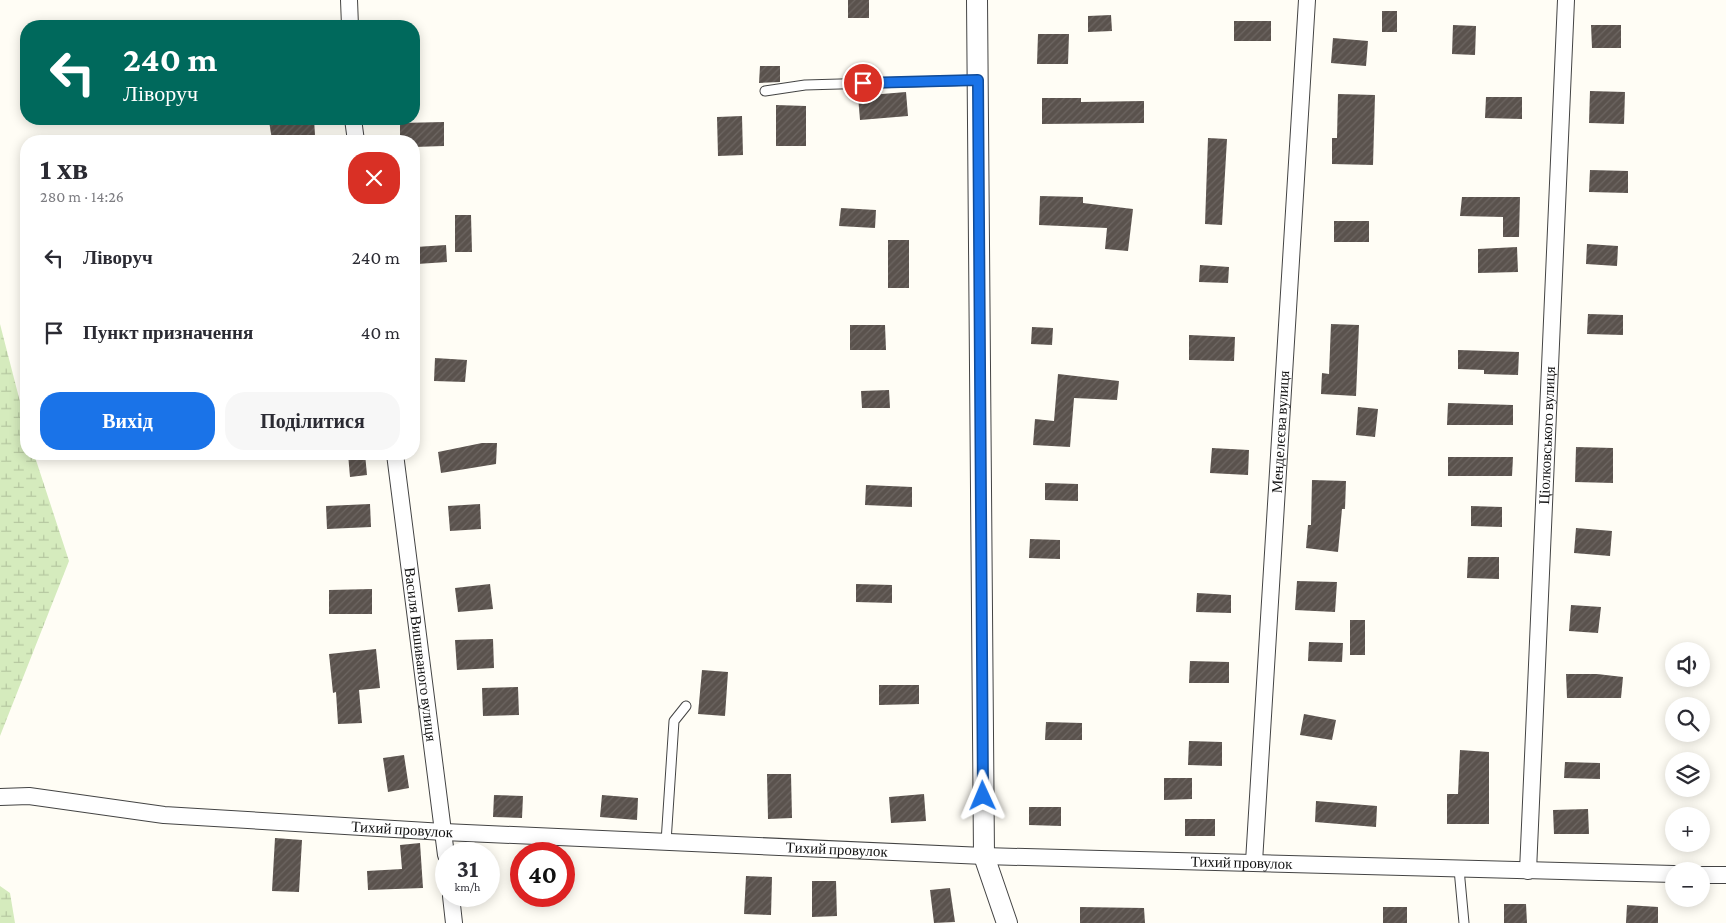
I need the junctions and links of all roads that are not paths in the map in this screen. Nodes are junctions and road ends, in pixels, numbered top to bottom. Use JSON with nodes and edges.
{"nodes":[{"id":1,"x":349,"y":0,"type":"edge"},
{"id":2,"x":977,"y":0,"type":"edge"},
{"id":3,"x":1307,"y":0,"type":"edge"},
{"id":4,"x":1566,"y":0,"type":"edge"},
{"id":5,"x":350,"y":20,"type":"edge"},
{"id":6,"x":978,"y":80,"type":"junction"},
{"id":7,"x":765,"y":91,"type":"dead end"},
{"id":8,"x":396,"y":460,"type":"edge"},
{"id":9,"x":686,"y":706,"type":"dead end"},
{"id":10,"x":0,"y":797,"type":"edge"},
{"id":11,"x":444,"y":832,"type":"junction"},
{"id":12,"x":445,"y":842,"type":"edge"},
{"id":13,"x":666,"y":842,"type":"junction"},
{"id":14,"x":984,"y":856,"type":"junction"},
{"id":15,"x":1254,"y":862,"type":"junction"},
{"id":16,"x":1459,"y":869,"type":"junction"},
{"id":17,"x":1528,"y":871,"type":"junction"},
{"id":18,"x":1665,"y":874,"type":"edge"},
{"id":19,"x":1710,"y":875,"type":"edge"},
{"id":20,"x":1726,"y":875,"type":"edge"},
{"id":21,"x":452,"y":907,"type":"edge"},
{"id":22,"x":454,"y":923,"type":"edge"},
{"id":23,"x":1007,"y":923,"type":"edge"},
{"id":24,"x":1464,"y":923,"type":"edge"}],
"edges":[{"from":1,"to":5,"type":"street"},
{"from":2,"to":6,"type":"street"},
{"from":3,"to":15,"type":"street","name":"Менделєєва вулиця"},
{"from":4,"to":17,"type":"street","name":"Ціолковського вулиця"},
{"from":6,"to":7,"type":"lane"},
{"from":6,"to":14,"type":"street"},
{"from":8,"to":11,"type":"street","name":"Василя Вишиваного вулиця"},
{"from":9,"to":13,"type":"lane"},
{"from":10,"to":11,"type":"street","name":"Тихий провулок"},
{"from":11,"to":12,"type":"street","name":"Василя Вишиваного вулиця"},
{"from":11,"to":13,"type":"street","name":"Тихий провулок"},
{"from":13,"to":14,"type":"street","name":"Тихий провулок"},
{"from":14,"to":15,"type":"street","name":"Тихий провулок"},
{"from":14,"to":23,"type":"street"},
{"from":15,"to":16,"type":"street","name":"Тихий провулок"},
{"from":16,"to":17,"type":"street","name":"Тихий провулок"},
{"from":16,"to":24,"type":"lane"},
{"from":17,"to":18,"type":"street","name":"Тихий провулок"},
{"from":19,"to":20,"type":"street"},
{"from":21,"to":22,"type":"street"}]}
